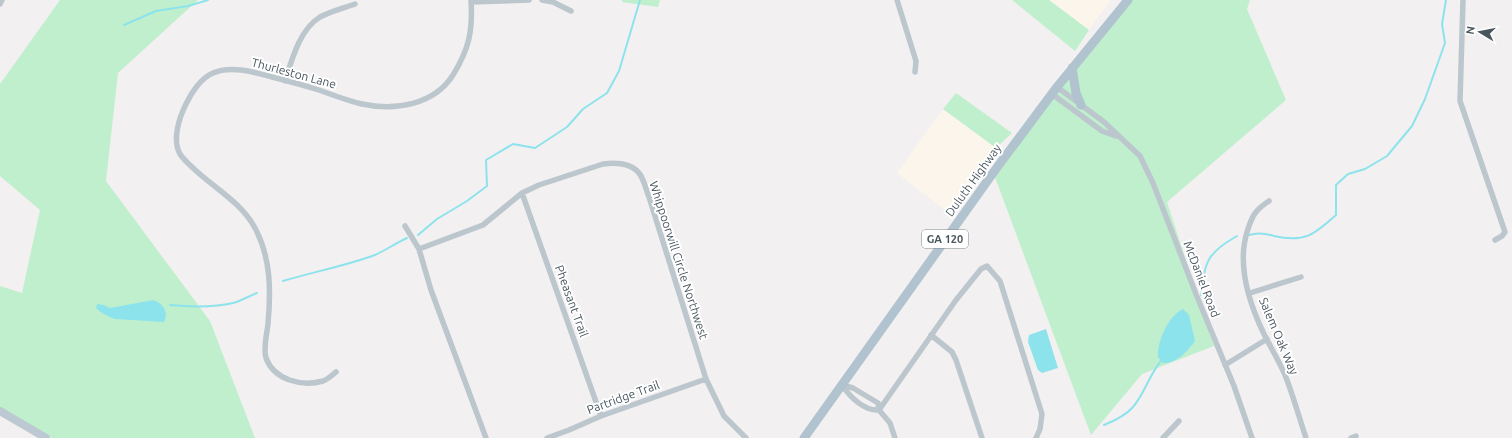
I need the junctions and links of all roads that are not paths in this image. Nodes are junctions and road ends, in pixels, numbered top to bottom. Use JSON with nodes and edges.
{"nodes":[{"id":1,"x":2,"y":0,"type":"edge"},
{"id":2,"x":529,"y":0,"type":"edge"},
{"id":3,"x":542,"y":0,"type":"edge"},
{"id":4,"x":897,"y":0,"type":"edge"},
{"id":5,"x":1128,"y":0,"type":"edge"},
{"id":6,"x":1463,"y":0,"type":"edge"},
{"id":7,"x":471,"y":1,"type":"edge"},
{"id":8,"x":0,"y":4,"type":"edge"},
{"id":9,"x":355,"y":4,"type":"dead end"},
{"id":10,"x":571,"y":11,"type":"dead end"},
{"id":11,"x":1072,"y":68,"type":"junction"},
{"id":12,"x":914,"y":72,"type":"dead end"},
{"id":13,"x":285,"y":80,"type":"junction"},
{"id":14,"x":1055,"y":91,"type":"junction"},
{"id":15,"x":1081,"y":106,"type":"junction"},
{"id":16,"x":1118,"y":137,"type":"junction"},
{"id":17,"x":522,"y":193,"type":"junction"},
{"id":18,"x":1269,"y":201,"type":"dead end"},
{"id":19,"x":405,"y":226,"type":"dead end"},
{"id":20,"x":1495,"y":240,"type":"dead end"},
{"id":21,"x":419,"y":249,"type":"junction"},
{"id":22,"x":1301,"y":277,"type":"dead end"},
{"id":23,"x":1250,"y":294,"type":"junction"},
{"id":24,"x":931,"y":335,"type":"junction"},
{"id":25,"x":1267,"y":339,"type":"junction"},
{"id":26,"x":1225,"y":365,"type":"junction"},
{"id":27,"x":336,"y":372,"type":"dead end"},
{"id":28,"x":706,"y":379,"type":"junction"},
{"id":29,"x":842,"y":385,"type":"junction"},
{"id":30,"x":879,"y":410,"type":"junction"},
{"id":31,"x":0,"y":411,"type":"edge"},
{"id":32,"x":601,"y":416,"type":"junction"},
{"id":33,"x":1179,"y":421,"type":"dead end"},
{"id":34,"x":46,"y":438,"type":"edge"},
{"id":35,"x":486,"y":438,"type":"edge"},
{"id":36,"x":547,"y":438,"type":"edge"},
{"id":37,"x":746,"y":438,"type":"edge"},
{"id":38,"x":804,"y":438,"type":"edge"},
{"id":39,"x":895,"y":438,"type":"edge"},
{"id":40,"x":982,"y":438,"type":"edge"},
{"id":41,"x":1036,"y":438,"type":"edge"},
{"id":42,"x":1162,"y":438,"type":"edge"},
{"id":43,"x":1252,"y":438,"type":"edge"},
{"id":44,"x":1306,"y":438,"type":"edge"}],
"edges":[{"from":1,"to":8,"type":"street"},
{"from":2,"to":7,"type":"street"},
{"from":3,"to":10,"type":"street"},
{"from":4,"to":12,"type":"street"},
{"from":5,"to":11,"type":"main road","name":"Duluth Highway","number":"GA 120"},
{"from":6,"to":20,"type":"street"},
{"from":7,"to":13,"type":"street","name":"Thurleston Lane"},
{"from":9,"to":13,"type":"street"},
{"from":11,"to":14,"type":"main road","name":"Duluth Highway","number":"GA 120"},
{"from":11,"to":15,"type":"main road"},
{"from":13,"to":27,"type":"street","name":"Thurleston Lane"},
{"from":14,"to":15,"type":"street","name":"McDaniel Road"},
{"from":14,"to":16,"type":"street","name":"McDaniel Road"},
{"from":14,"to":29,"type":"main road","name":"Duluth Highway","number":"GA 120"},
{"from":15,"to":16,"type":"street","name":"McDaniel Road"},
{"from":16,"to":26,"type":"street","name":"McDaniel Road"},
{"from":17,"to":21,"type":"street","name":"Whippoorwill Circle Northwest"},
{"from":17,"to":28,"type":"street","name":"Whippoorwill Circle Northwest"},
{"from":17,"to":32,"type":"street","name":"Pheasant Trail"},
{"from":18,"to":23,"type":"street","name":"Salem Oak Way"},
{"from":19,"to":21,"type":"street"},
{"from":21,"to":35,"type":"street"},
{"from":22,"to":23,"type":"street"},
{"from":23,"to":25,"type":"street","name":"Salem Oak Way"},
{"from":24,"to":30,"type":"street"},
{"from":24,"to":40,"type":"street"},
{"from":24,"to":41,"type":"street"},
{"from":25,"to":26,"type":"street"},
{"from":25,"to":44,"type":"street","name":"Salem Oak Way"},
{"from":26,"to":43,"type":"street","name":"McDaniel Road"},
{"from":28,"to":32,"type":"street","name":"Partridge Trail"},
{"from":28,"to":37,"type":"street","name":"Whippoorwill Circle Northwest"},
{"from":29,"to":30,"type":"street"},
{"from":29,"to":30,"type":"street"},
{"from":29,"to":38,"type":"main road","name":"Duluth Highway","number":"GA 120"},
{"from":30,"to":39,"type":"street"},
{"from":31,"to":34,"type":"street"},
{"from":32,"to":36,"type":"street","name":"Partridge Trail"},
{"from":33,"to":42,"type":"street"}]}
